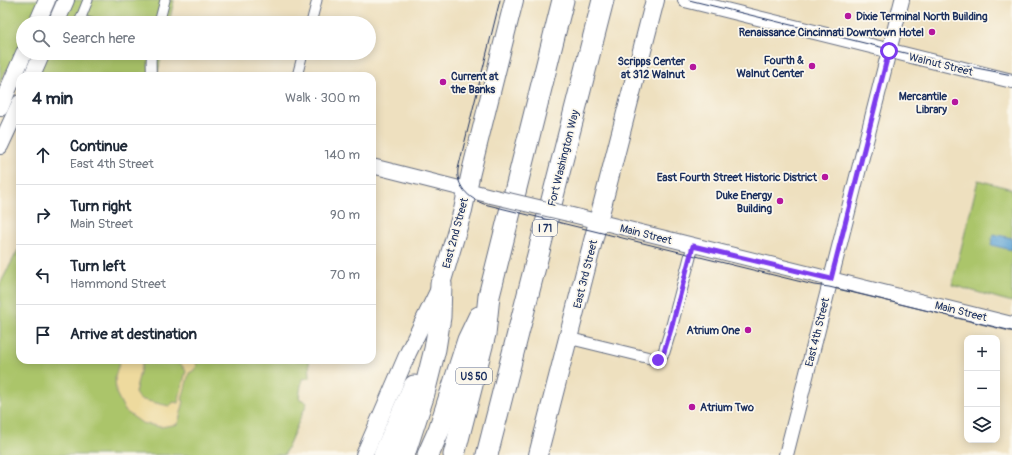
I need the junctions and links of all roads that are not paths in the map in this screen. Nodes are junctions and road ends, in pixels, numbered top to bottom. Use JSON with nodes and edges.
{"nodes":[{"id":1,"x":47,"y":0,"type":"edge"},
{"id":2,"x":66,"y":0,"type":"edge"},
{"id":3,"x":88,"y":0,"type":"edge"},
{"id":4,"x":165,"y":0,"type":"edge"},
{"id":5,"x":317,"y":0,"type":"edge"},
{"id":6,"x":514,"y":0,"type":"edge"},
{"id":7,"x":563,"y":0,"type":"edge"},
{"id":8,"x":603,"y":0,"type":"edge"},
{"id":9,"x":655,"y":0,"type":"edge"},
{"id":10,"x":684,"y":0,"type":"edge"},
{"id":11,"x":902,"y":0,"type":"edge"},
{"id":12,"x":40,"y":16,"type":"edge"},
{"id":13,"x":59,"y":16,"type":"edge"},
{"id":14,"x":81,"y":16,"type":"edge"},
{"id":15,"x":162,"y":16,"type":"edge"},
{"id":16,"x":313,"y":16,"type":"edge"},
{"id":17,"x":889,"y":51,"type":"junction"},
{"id":18,"x":22,"y":60,"type":"edge"},
{"id":19,"x":39,"y":60,"type":"edge"},
{"id":20,"x":150,"y":60,"type":"edge"},
{"id":21,"x":301,"y":60,"type":"edge"},
{"id":22,"x":19,"y":72,"type":"edge"},
{"id":23,"x":34,"y":72,"type":"edge"},
{"id":24,"x":152,"y":72,"type":"edge"},
{"id":25,"x":298,"y":72,"type":"edge"},
{"id":26,"x":16,"y":79,"type":"edge"},
{"id":27,"x":1012,"y":81,"type":"edge"},
{"id":28,"x":0,"y":108,"type":"edge"},
{"id":29,"x":16,"y":112,"type":"edge"},
{"id":30,"x":0,"y":146,"type":"edge"},
{"id":31,"x":376,"y":167,"type":"edge"},
{"id":32,"x":467,"y":190,"type":"junction"},
{"id":33,"x":598,"y":221,"type":"junction"},
{"id":34,"x":693,"y":246,"type":"junction"},
{"id":35,"x":831,"y":279,"type":"junction"},
{"id":36,"x":441,"y":284,"type":"junction"},
{"id":37,"x":489,"y":296,"type":"junction"},
{"id":38,"x":440,"y":317,"type":"junction"},
{"id":39,"x":1012,"y":324,"type":"edge"},
{"id":40,"x":568,"y":338,"type":"junction"},
{"id":41,"x":541,"y":454,"type":"edge"},
{"id":42,"x":364,"y":455,"type":"edge"},
{"id":43,"x":384,"y":455,"type":"edge"},
{"id":44,"x":404,"y":455,"type":"edge"},
{"id":45,"x":428,"y":455,"type":"edge"},
{"id":46,"x":454,"y":455,"type":"edge"},
{"id":47,"x":487,"y":455,"type":"edge"},
{"id":48,"x":786,"y":455,"type":"edge"}],
"edges":[{"from":1,"to":12,"type":"main road"},
{"from":2,"to":13,"type":"main road"},
{"from":3,"to":14,"type":"street"},
{"from":4,"to":15,"type":"street"},
{"from":5,"to":16,"type":"street"},
{"from":6,"to":32,"type":"main road","name":"East 2nd Street"},
{"from":7,"to":37,"type":"highway"},
{"from":8,"to":47,"type":"highway","name":"Fort Washington Way","number":"I 71"},
{"from":9,"to":33,"type":"main road","name":"East 3rd Street"},
{"from":10,"to":17,"type":"street","name":"Walnut Street"},
{"from":11,"to":17,"type":"street","name":"East 4th Street"},
{"from":17,"to":27,"type":"street","name":"Walnut Street"},
{"from":17,"to":35,"type":"street","name":"East 4th Street"},
{"from":18,"to":22,"type":"main road"},
{"from":19,"to":23,"type":"main road"},
{"from":20,"to":24,"type":"street"},
{"from":21,"to":25,"type":"street"},
{"from":26,"to":28,"type":"main road"},
{"from":29,"to":30,"type":"main road"},
{"from":31,"to":32,"type":"street","name":"Main Street"},
{"from":32,"to":33,"type":"street","name":"Main Street","bridge":true},
{"from":32,"to":36,"type":"main road","name":"East 2nd Street"},
{"from":33,"to":34,"type":"street","name":"Main Street"},
{"from":33,"to":40,"type":"main road","name":"East 3rd Street"},
{"from":34,"to":35,"type":"street","name":"Main Street"},
{"from":34,"to":40,"type":"street"},
{"from":35,"to":39,"type":"street","name":"Main Street"},
{"from":35,"to":48,"type":"street","name":"East 4th Street"},
{"from":36,"to":38,"type":"highway"},
{"from":36,"to":42,"type":"main road","name":"East 2nd Street"},
{"from":37,"to":45,"type":"highway"},
{"from":37,"to":46,"type":"highway","number":"US 50"},
{"from":38,"to":43,"type":"highway"},
{"from":38,"to":44,"type":"highway"},
{"from":40,"to":41,"type":"main road","name":"East 3rd Street"}]}
